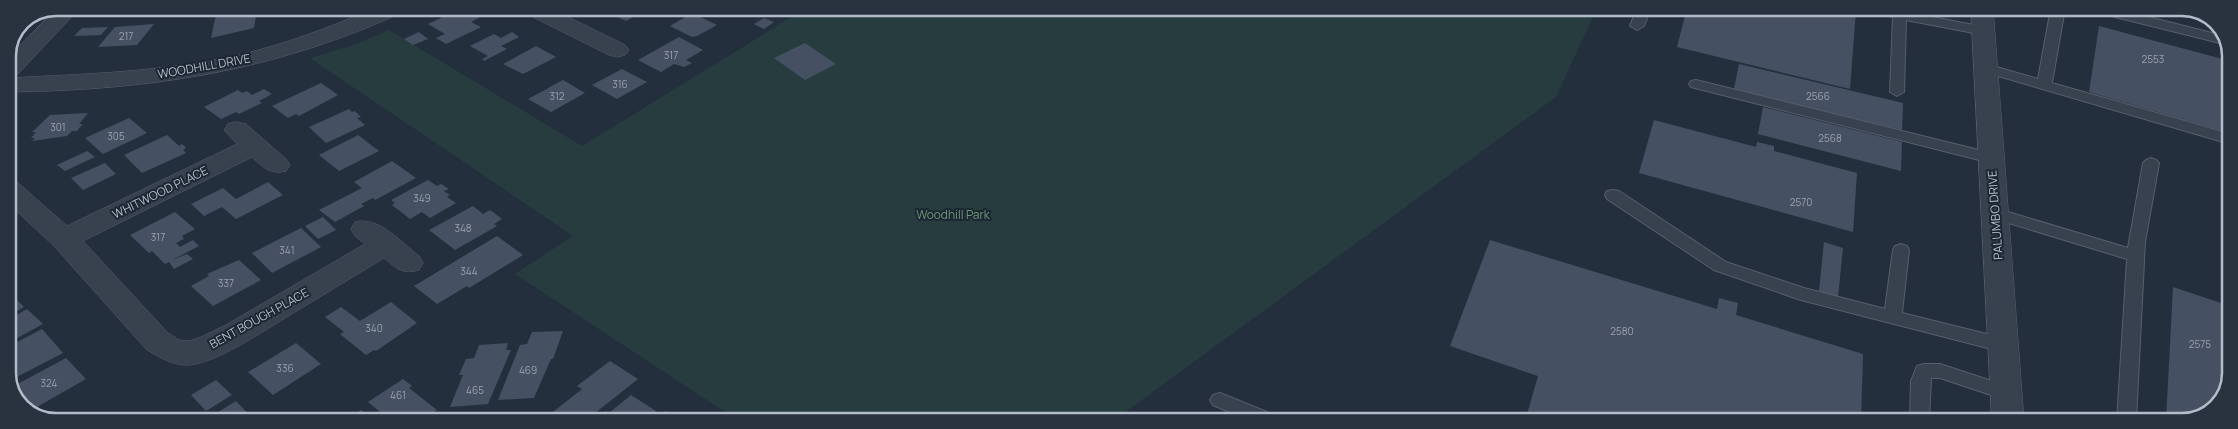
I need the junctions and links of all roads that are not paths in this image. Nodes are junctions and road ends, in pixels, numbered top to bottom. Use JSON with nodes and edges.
{"nodes":[{"id":1,"x":61,"y":16,"type":"edge"},
{"id":2,"x":374,"y":16,"type":"edge"},
{"id":3,"x":549,"y":16,"type":"edge"},
{"id":4,"x":1641,"y":16,"type":"edge"},
{"id":5,"x":1900,"y":16,"type":"edge"},
{"id":6,"x":1946,"y":16,"type":"edge"},
{"id":7,"x":2057,"y":16,"type":"edge"},
{"id":8,"x":2128,"y":16,"type":"edge"},
{"id":9,"x":1983,"y":20,"type":"edge"},
{"id":10,"x":1637,"y":26,"type":"dead end"},
{"id":11,"x":2218,"y":39,"type":"edge"},
{"id":12,"x":617,"y":50,"type":"dead end"},
{"id":13,"x":16,"y":63,"type":"edge"},
{"id":14,"x":1986,"y":68,"type":"junction"},
{"id":15,"x":16,"y":84,"type":"edge"},
{"id":16,"x":1696,"y":84,"type":"dead end"},
{"id":17,"x":2044,"y":84,"type":"junction"},
{"id":18,"x":1897,"y":92,"type":"dead end"},
{"id":19,"x":2222,"y":137,"type":"edge"},
{"id":20,"x":1991,"y":158,"type":"junction"},
{"id":21,"x":2151,"y":163,"type":"dead end"},
{"id":22,"x":277,"y":165,"type":"dead end"},
{"id":23,"x":16,"y":195,"type":"edge"},
{"id":24,"x":1613,"y":195,"type":"dead end"},
{"id":25,"x":1995,"y":213,"type":"junction"},
{"id":26,"x":64,"y":239,"type":"junction"},
{"id":27,"x":1901,"y":250,"type":"dead end"},
{"id":28,"x":2136,"y":256,"type":"junction"},
{"id":29,"x":409,"y":264,"type":"dead end"},
{"id":30,"x":1893,"y":317,"type":"junction"},
{"id":31,"x":2003,"y":345,"type":"junction"},
{"id":32,"x":2006,"y":392,"type":"junction"},
{"id":33,"x":1220,"y":400,"type":"dead end"},
{"id":34,"x":1251,"y":413,"type":"edge"},
{"id":35,"x":1919,"y":413,"type":"edge"},
{"id":36,"x":2007,"y":413,"type":"edge"},
{"id":37,"x":2126,"y":413,"type":"edge"}],
"edges":[{"from":1,"to":13,"type":"street"},
{"from":2,"to":15,"type":"street","name":"WOODHILL DRIVE"},
{"from":3,"to":12,"type":"street"},
{"from":4,"to":10,"type":"lane"},
{"from":5,"to":18,"type":"lane"},
{"from":6,"to":9,"type":"lane"},
{"from":7,"to":17,"type":"lane"},
{"from":8,"to":11,"type":"lane"},
{"from":9,"to":14,"type":"street","name":"PALUMBO DRIVE"},
{"from":14,"to":17,"type":"lane"},
{"from":14,"to":20,"type":"street","name":"PALUMBO DRIVE"},
{"from":16,"to":20,"type":"lane"},
{"from":17,"to":19,"type":"lane"},
{"from":20,"to":25,"type":"street","name":"PALUMBO DRIVE"},
{"from":21,"to":28,"type":"lane"},
{"from":22,"to":26,"type":"street","name":"WHITWOOD PLACE"},
{"from":23,"to":26,"type":"street","name":"BENT BOUGH PLACE"},
{"from":24,"to":30,"type":"lane"},
{"from":25,"to":28,"type":"lane"},
{"from":25,"to":31,"type":"street","name":"PALUMBO DRIVE"},
{"from":26,"to":29,"type":"street","name":"BENT BOUGH PLACE"},
{"from":27,"to":30,"type":"lane"},
{"from":28,"to":37,"type":"lane"},
{"from":30,"to":31,"type":"lane"},
{"from":31,"to":32,"type":"street","name":"PALUMBO DRIVE"},
{"from":32,"to":35,"type":"lane"},
{"from":32,"to":36,"type":"street","name":"PALUMBO DRIVE"},
{"from":33,"to":34,"type":"lane"}]}
